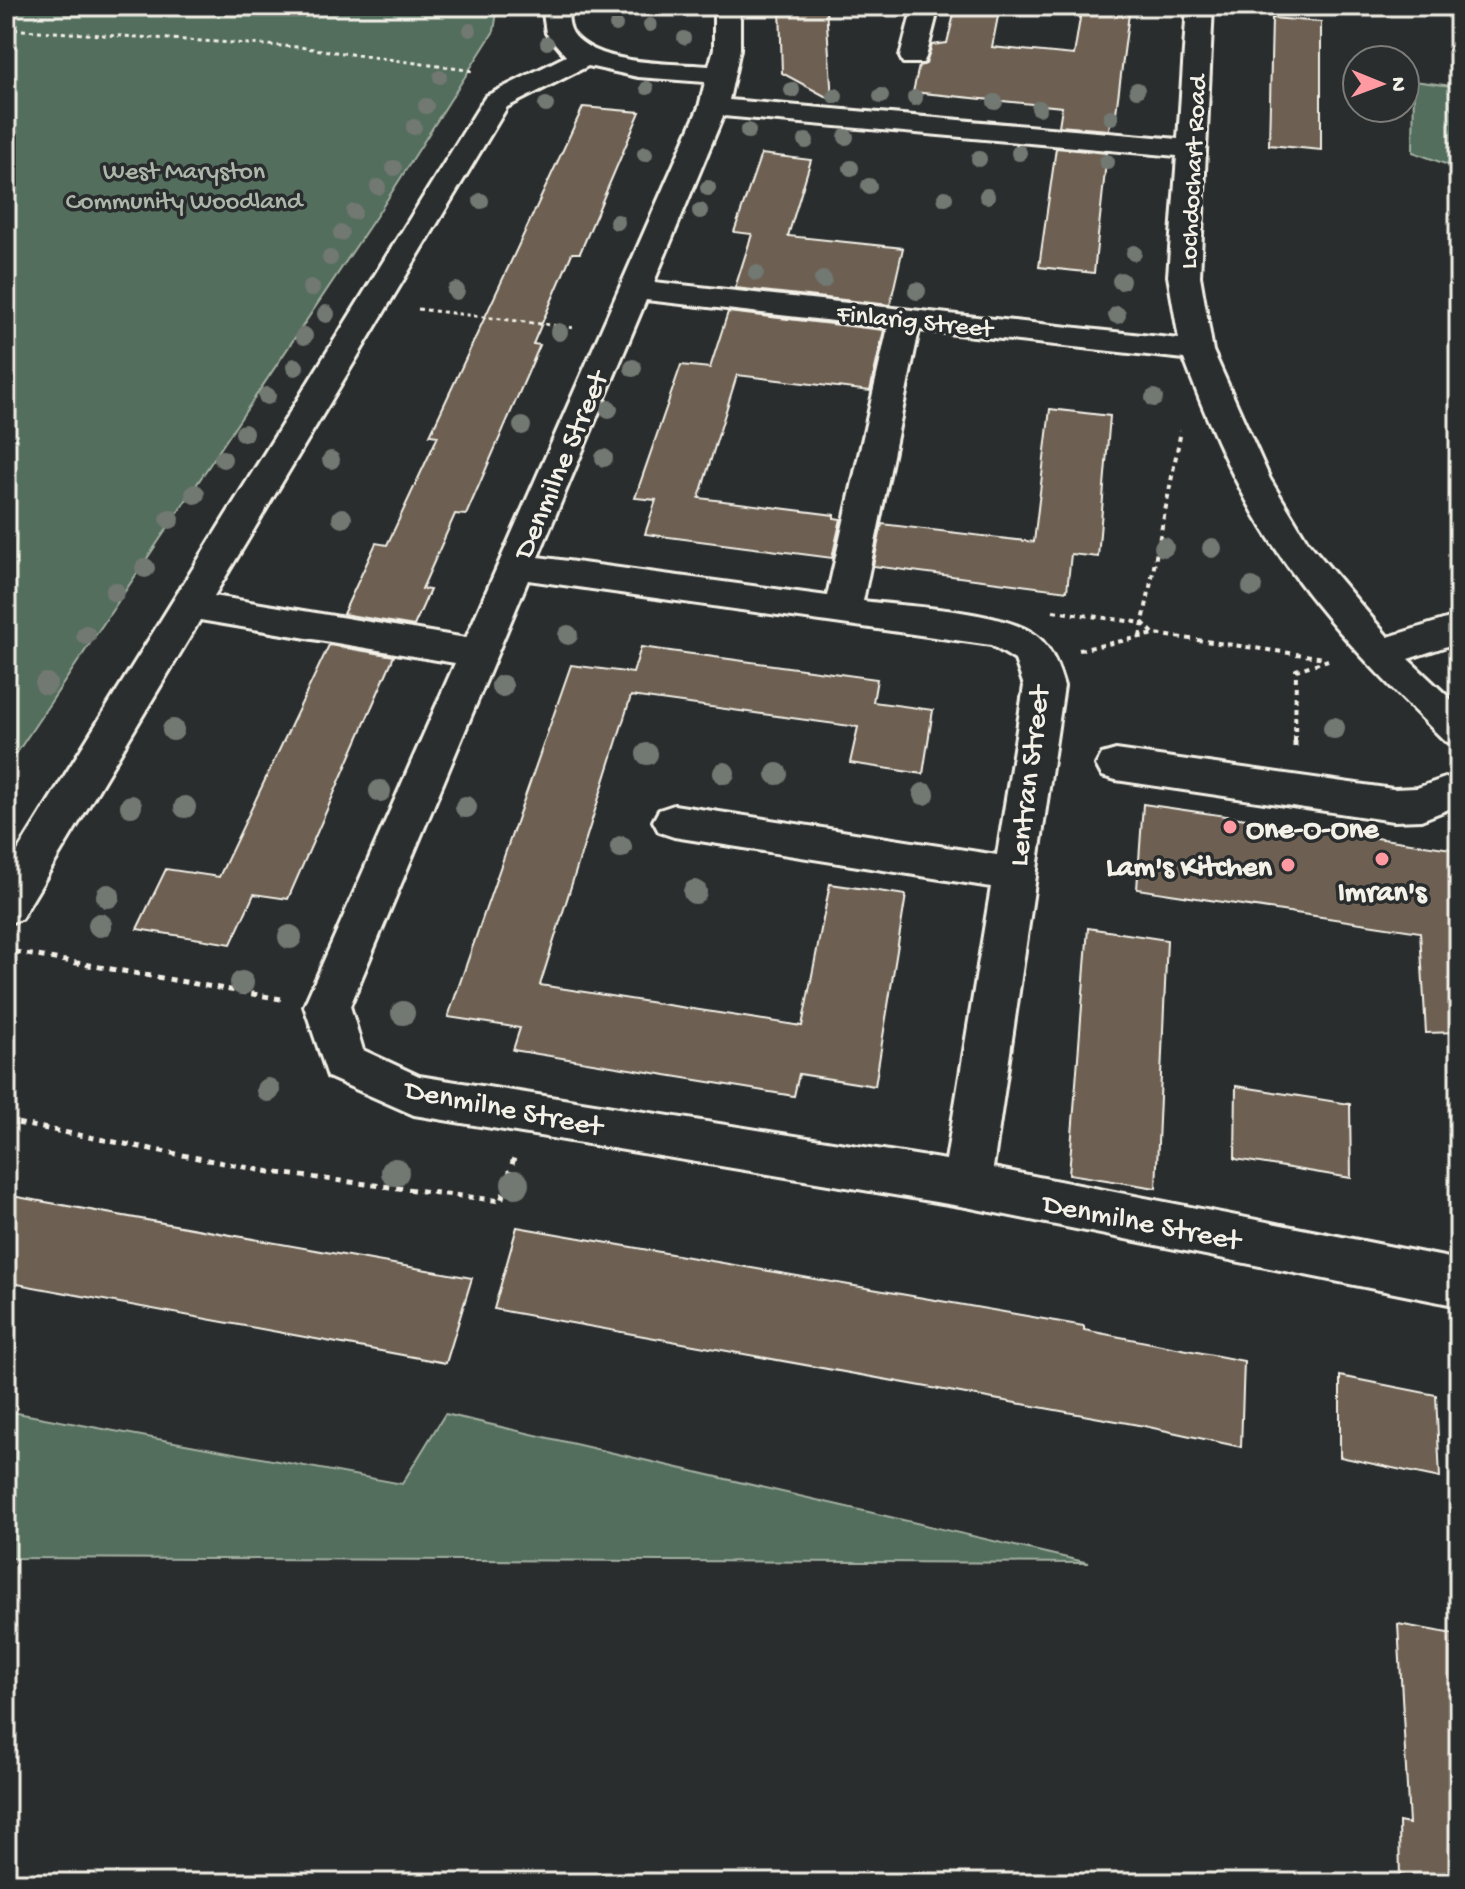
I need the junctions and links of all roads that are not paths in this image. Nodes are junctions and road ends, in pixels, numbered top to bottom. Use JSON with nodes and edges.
{"nodes":[{"id":1,"x":555,"y":6,"type":"edge"},
{"id":2,"x":727,"y":6,"type":"edge"},
{"id":3,"x":926,"y":6,"type":"edge"},
{"id":4,"x":1200,"y":6,"type":"edge"},
{"id":5,"x":585,"y":57,"type":"junction"},
{"id":6,"x":913,"y":57,"type":"dead end"},
{"id":7,"x":717,"y":91,"type":"junction"},
{"id":8,"x":1191,"y":149,"type":"junction"},
{"id":9,"x":633,"y":289,"type":"junction"},
{"id":10,"x":906,"y":318,"type":"junction"},
{"id":11,"x":1197,"y":351,"type":"junction"},
{"id":12,"x":516,"y":566,"type":"junction"},
{"id":13,"x":190,"y":605,"type":"junction"},
{"id":14,"x":842,"y":611,"type":"junction"},
{"id":15,"x":1459,"y":628,"type":"edge"},
{"id":16,"x":479,"y":654,"type":"junction"},
{"id":17,"x":1380,"y":654,"type":"junction"},
{"id":18,"x":1459,"y":731,"type":"edge"},
{"id":19,"x":1116,"y":765,"type":"dead end"},
{"id":20,"x":1459,"y":788,"type":"edge"},
{"id":21,"x":674,"y":821,"type":"dead end"},
{"id":22,"x":1014,"y":874,"type":"junction"},
{"id":23,"x":6,"y":907,"type":"edge"},
{"id":24,"x":966,"y":1185,"type":"junction"},
{"id":25,"x":1459,"y":1283,"type":"edge"}],
"edges":[{"from":1,"to":5,"type":"street"},
{"from":2,"to":7,"type":"street","name":"Denmilne Street"},
{"from":3,"to":6,"type":"street"},
{"from":4,"to":8,"type":"street","name":"Lochdochart Road"},
{"from":5,"to":7,"type":"street"},
{"from":5,"to":13,"type":"street"},
{"from":7,"to":8,"type":"street"},
{"from":7,"to":9,"type":"street","name":"Denmilne Street"},
{"from":8,"to":11,"type":"street","name":"Lochdochart Road"},
{"from":9,"to":10,"type":"street","name":"Finlarig Street"},
{"from":9,"to":12,"type":"street","name":"Denmilne Street"},
{"from":10,"to":11,"type":"street","name":"Finlarig Street"},
{"from":10,"to":14,"type":"street"},
{"from":11,"to":17,"type":"street","name":"Lochdochart Road"},
{"from":12,"to":14,"type":"street","name":"Lentran Street"},
{"from":12,"to":16,"type":"street","name":"Denmilne Street"},
{"from":13,"to":16,"type":"street"},
{"from":13,"to":23,"type":"street"},
{"from":14,"to":22,"type":"street","name":"Lentran Street"},
{"from":15,"to":17,"type":"street"},
{"from":16,"to":24,"type":"street","name":"Denmilne Street"},
{"from":17,"to":18,"type":"street","name":"Lochdochart Road"},
{"from":19,"to":20,"type":"street"},
{"from":21,"to":22,"type":"street"},
{"from":22,"to":24,"type":"street","name":"Lentran Street"},
{"from":24,"to":25,"type":"street","name":"Denmilne Street"}]}
